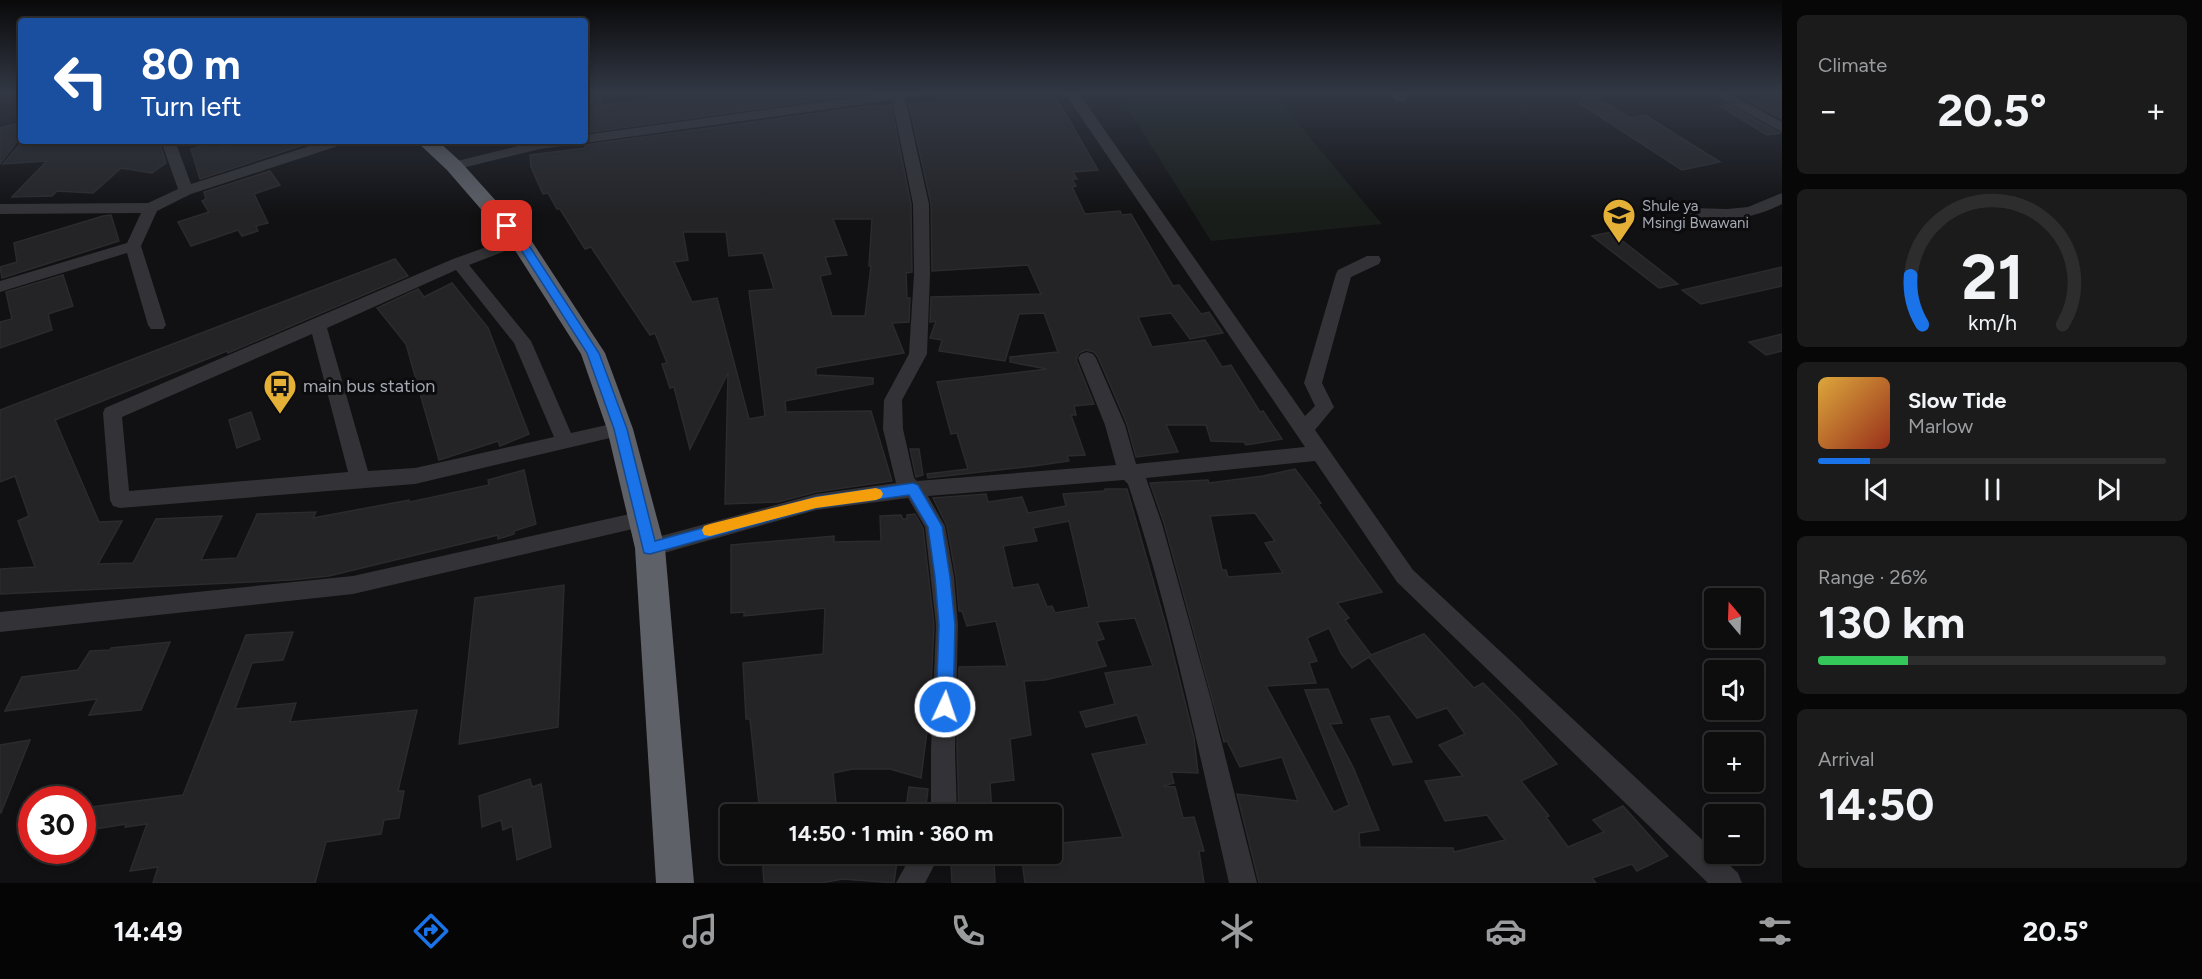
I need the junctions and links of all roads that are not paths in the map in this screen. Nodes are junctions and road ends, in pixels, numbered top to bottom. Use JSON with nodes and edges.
{"nodes":[{"id":1,"x":626,"y":133,"type":"edge"},
{"id":2,"x":906,"y":133,"type":"edge"},
{"id":3,"x":1100,"y":133,"type":"edge"},
{"id":4,"x":588,"y":139,"type":"edge"},
{"id":5,"x":169,"y":144,"type":"edge"},
{"id":6,"x":330,"y":144,"type":"edge"},
{"id":7,"x":429,"y":144,"type":"edge"},
{"id":8,"x":548,"y":144,"type":"edge"},
{"id":9,"x":454,"y":166,"type":"junction"},
{"id":10,"x":186,"y":191,"type":"junction"},
{"id":11,"x":1782,"y":198,"type":"edge"},
{"id":12,"x":151,"y":208,"type":"junction"},
{"id":13,"x":0,"y":209,"type":"edge"},
{"id":14,"x":1693,"y":213,"type":"dead end"},
{"id":15,"x":520,"y":240,"type":"junction"},
{"id":16,"x":133,"y":246,"type":"junction"},
{"id":17,"x":1373,"y":260,"type":"dead end"},
{"id":18,"x":459,"y":263,"type":"junction"},
{"id":19,"x":0,"y":287,"type":"edge"},
{"id":20,"x":157,"y":325,"type":"dead end"},
{"id":21,"x":318,"y":325,"type":"junction"},
{"id":22,"x":1087,"y":358,"type":"dead end"},
{"id":23,"x":620,"y":429,"type":"junction"},
{"id":24,"x":1305,"y":429,"type":"junction"},
{"id":25,"x":565,"y":441,"type":"junction"},
{"id":26,"x":1322,"y":453,"type":"junction"},
{"id":27,"x":1128,"y":472,"type":"junction"},
{"id":28,"x":360,"y":479,"type":"junction"},
{"id":29,"x":913,"y":489,"type":"junction"},
{"id":30,"x":643,"y":519,"type":"junction"},
{"id":31,"x":650,"y":548,"type":"junction"},
{"id":32,"x":0,"y":622,"type":"edge"},
{"id":33,"x":944,"y":804,"type":"edge"},
{"id":34,"x":921,"y":864,"type":"edge"},
{"id":35,"x":675,"y":883,"type":"edge"},
{"id":36,"x":910,"y":883,"type":"edge"},
{"id":37,"x":1243,"y":883,"type":"edge"},
{"id":38,"x":1728,"y":883,"type":"edge"}],
"edges":[{"from":1,"to":4,"type":"street"},
{"from":2,"to":29,"type":"street"},
{"from":3,"to":24,"type":"street"},
{"from":5,"to":10,"type":"street"},
{"from":6,"to":10,"type":"street"},
{"from":7,"to":9,"type":"highway"},
{"from":8,"to":9,"type":"street"},
{"from":9,"to":15,"type":"highway"},
{"from":10,"to":12,"type":"street"},
{"from":11,"to":14,"type":"street"},
{"from":12,"to":13,"type":"street"},
{"from":12,"to":16,"type":"street"},
{"from":15,"to":18,"type":"street"},
{"from":15,"to":23,"type":"highway"},
{"from":16,"to":19,"type":"street"},
{"from":16,"to":20,"type":"street"},
{"from":17,"to":24,"type":"street"},
{"from":18,"to":21,"type":"street"},
{"from":18,"to":25,"type":"street"},
{"from":21,"to":28,"type":"street"},
{"from":21,"to":28,"type":"street"},
{"from":22,"to":27,"type":"street"},
{"from":23,"to":25,"type":"street"},
{"from":23,"to":30,"type":"highway"},
{"from":24,"to":26,"type":"street"},
{"from":25,"to":28,"type":"street"},
{"from":26,"to":27,"type":"street"},
{"from":26,"to":38,"type":"street"},
{"from":27,"to":29,"type":"street"},
{"from":27,"to":37,"type":"street"},
{"from":29,"to":31,"type":"street"},
{"from":29,"to":33,"type":"street"},
{"from":30,"to":31,"type":"highway"},
{"from":30,"to":32,"type":"street"},
{"from":31,"to":35,"type":"highway"},
{"from":34,"to":36,"type":"street"}]}
